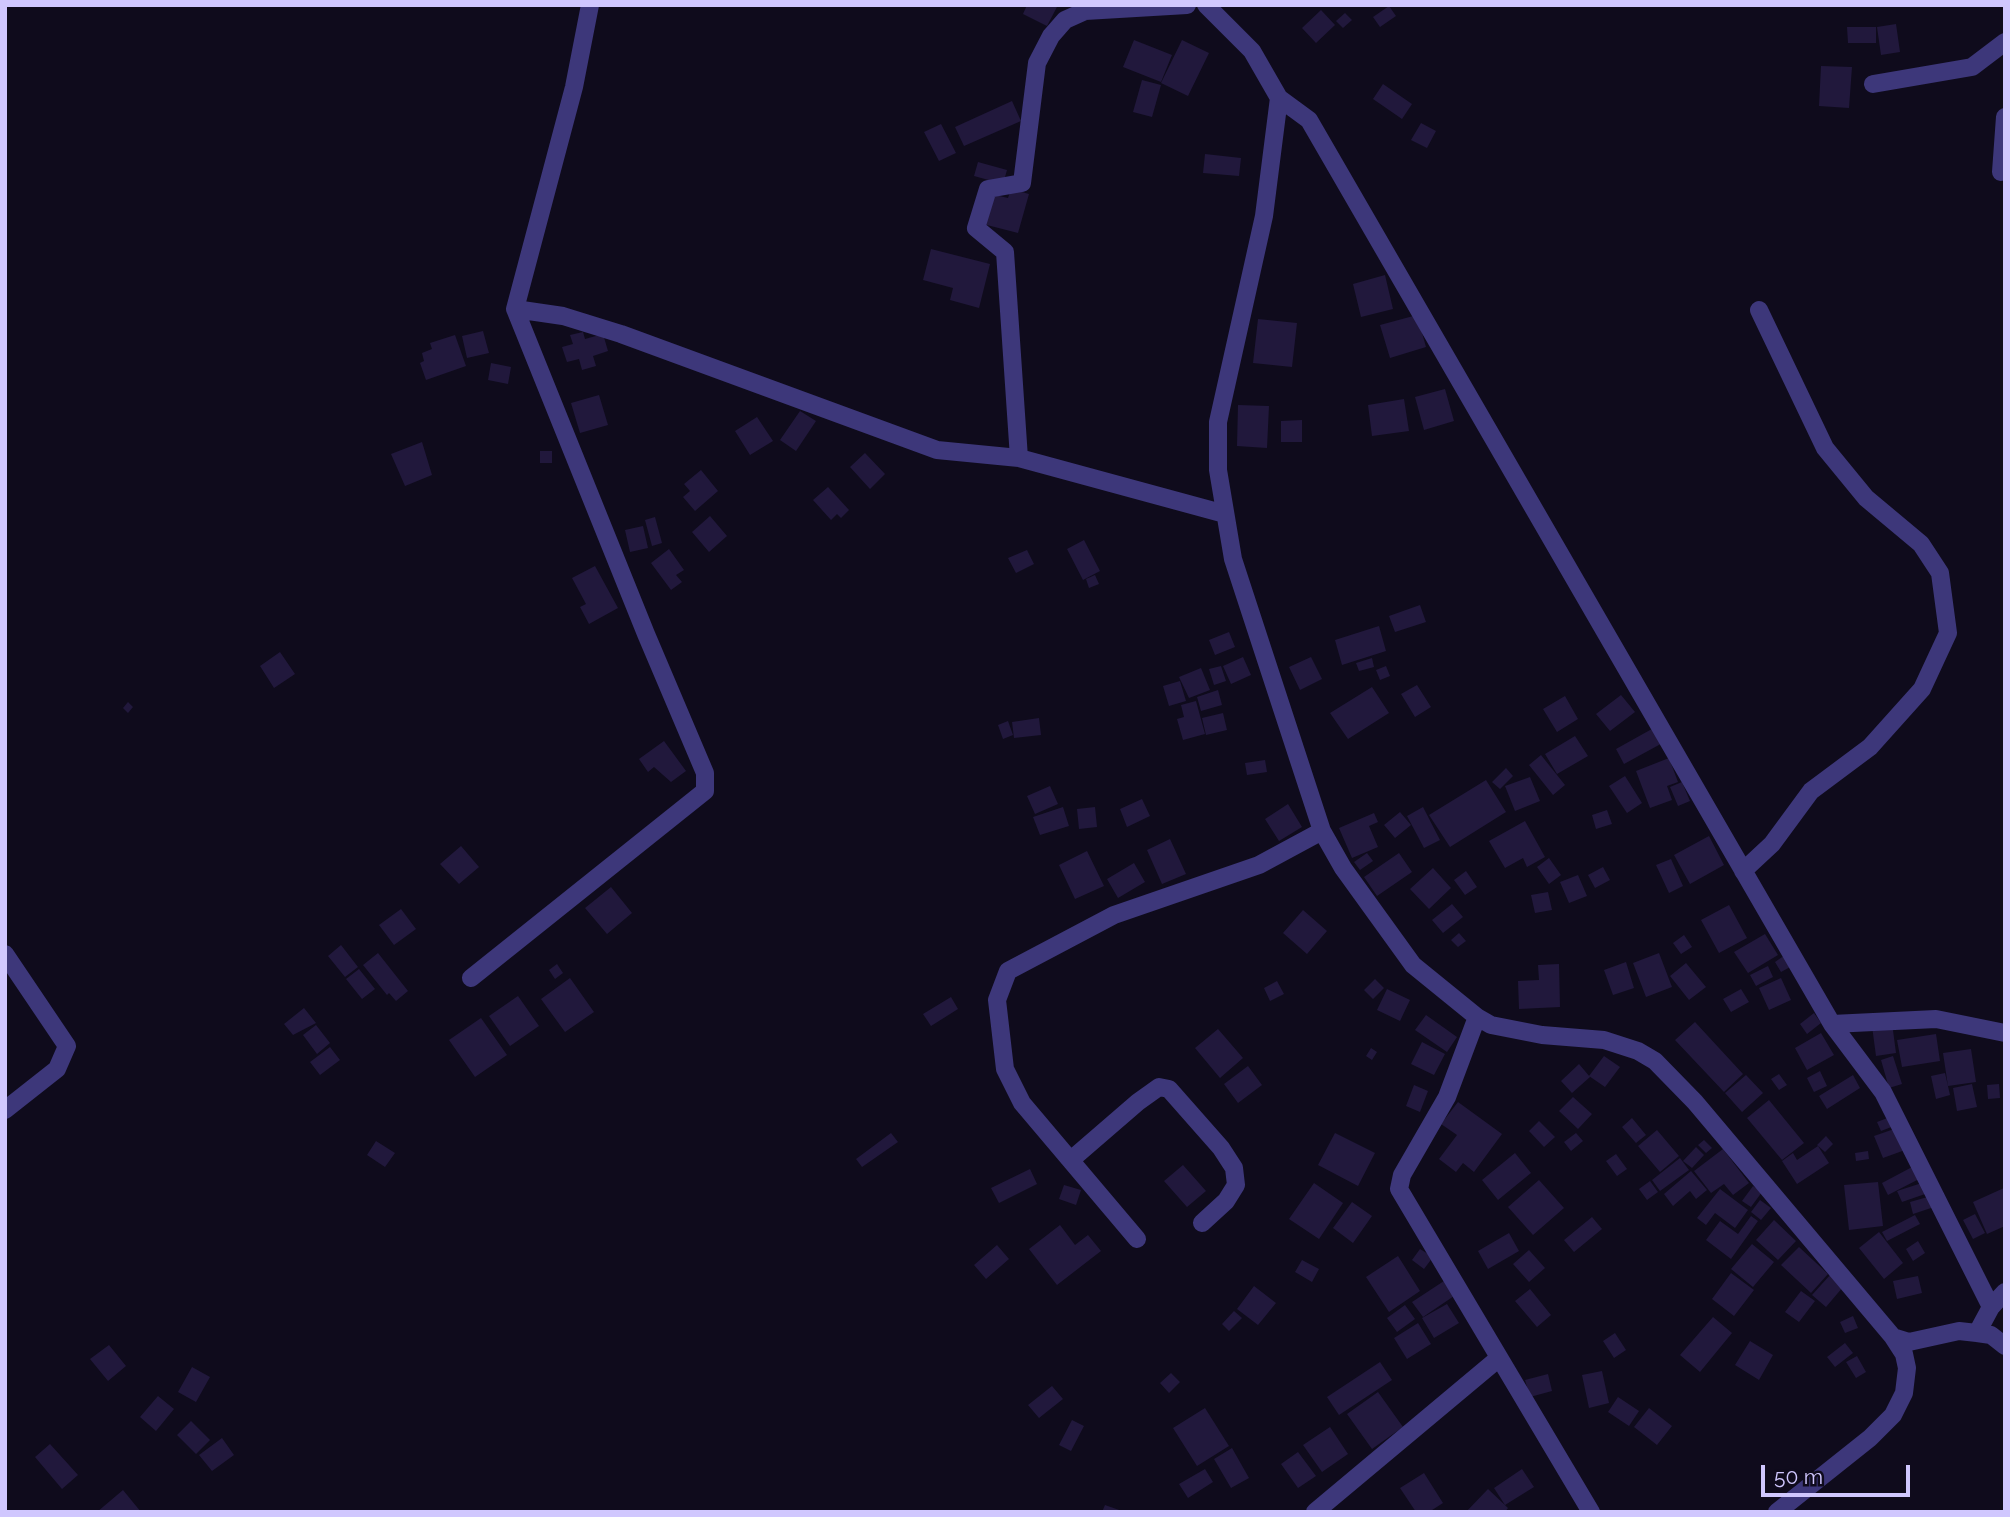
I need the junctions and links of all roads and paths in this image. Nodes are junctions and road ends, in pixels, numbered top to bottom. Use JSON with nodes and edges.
{"nodes":[{"id":1,"x":590,"y":5,"type":"edge"},
{"id":2,"x":1187,"y":5,"type":"edge"},
{"id":3,"x":1206,"y":5,"type":"edge"},
{"id":4,"x":2005,"y":41,"type":"edge"},
{"id":5,"x":1873,"y":84,"type":"dead end"},
{"id":6,"x":1279,"y":98,"type":"junction"},
{"id":7,"x":2005,"y":117,"type":"edge"},
{"id":8,"x":2001,"y":172,"type":"dead end"},
{"id":9,"x":515,"y":309,"type":"junction"},
{"id":10,"x":1759,"y":310,"type":"dead end"},
{"id":11,"x":1019,"y":458,"type":"junction"},
{"id":12,"x":1225,"y":514,"type":"junction"},
{"id":13,"x":1322,"y":831,"type":"junction"},
{"id":14,"x":1744,"y":870,"type":"junction"},
{"id":15,"x":5,"y":954,"type":"edge"},
{"id":16,"x":471,"y":978,"type":"dead end"},
{"id":17,"x":1477,"y":1017,"type":"junction"},
{"id":18,"x":1832,"y":1024,"type":"junction"},
{"id":19,"x":2005,"y":1033,"type":"edge"},
{"id":20,"x":5,"y":1110,"type":"edge"},
{"id":21,"x":1072,"y":1159,"type":"junction"},
{"id":22,"x":1202,"y":1223,"type":"dead end"},
{"id":23,"x":1138,"y":1239,"type":"dead end"},
{"id":24,"x":2005,"y":1292,"type":"edge"},
{"id":25,"x":1991,"y":1307,"type":"junction"},
{"id":26,"x":1977,"y":1333,"type":"junction"},
{"id":27,"x":1893,"y":1337,"type":"junction"},
{"id":28,"x":2005,"y":1346,"type":"edge"},
{"id":29,"x":1499,"y":1358,"type":"junction"},
{"id":30,"x":1315,"y":1512,"type":"edge"},
{"id":31,"x":1591,"y":1512,"type":"edge"},
{"id":32,"x":1777,"y":1512,"type":"edge"}],
"edges":[{"from":1,"to":9,"type":"street"},
{"from":2,"to":11,"type":"street"},
{"from":3,"to":6,"type":"street"},
{"from":4,"to":5,"type":"street"},
{"from":6,"to":12,"type":"street"},
{"from":6,"to":14,"type":"street"},
{"from":7,"to":8,"type":"street"},
{"from":9,"to":11,"type":"street"},
{"from":9,"to":16,"type":"street"},
{"from":10,"to":14,"type":"street"},
{"from":11,"to":12,"type":"street"},
{"from":12,"to":13,"type":"street"},
{"from":13,"to":17,"type":"street"},
{"from":13,"to":21,"type":"street"},
{"from":14,"to":18,"type":"street"},
{"from":15,"to":20,"type":"street"},
{"from":17,"to":27,"type":"street"},
{"from":17,"to":29,"type":"street"},
{"from":18,"to":19,"type":"street"},
{"from":18,"to":25,"type":"street"},
{"from":21,"to":22,"type":"street"},
{"from":21,"to":23,"type":"street"},
{"from":24,"to":25,"type":"street"},
{"from":25,"to":26,"type":"street"},
{"from":26,"to":27,"type":"street"},
{"from":26,"to":28,"type":"street"},
{"from":27,"to":32,"type":"street"},
{"from":29,"to":30,"type":"street"},
{"from":29,"to":31,"type":"street"}]}
